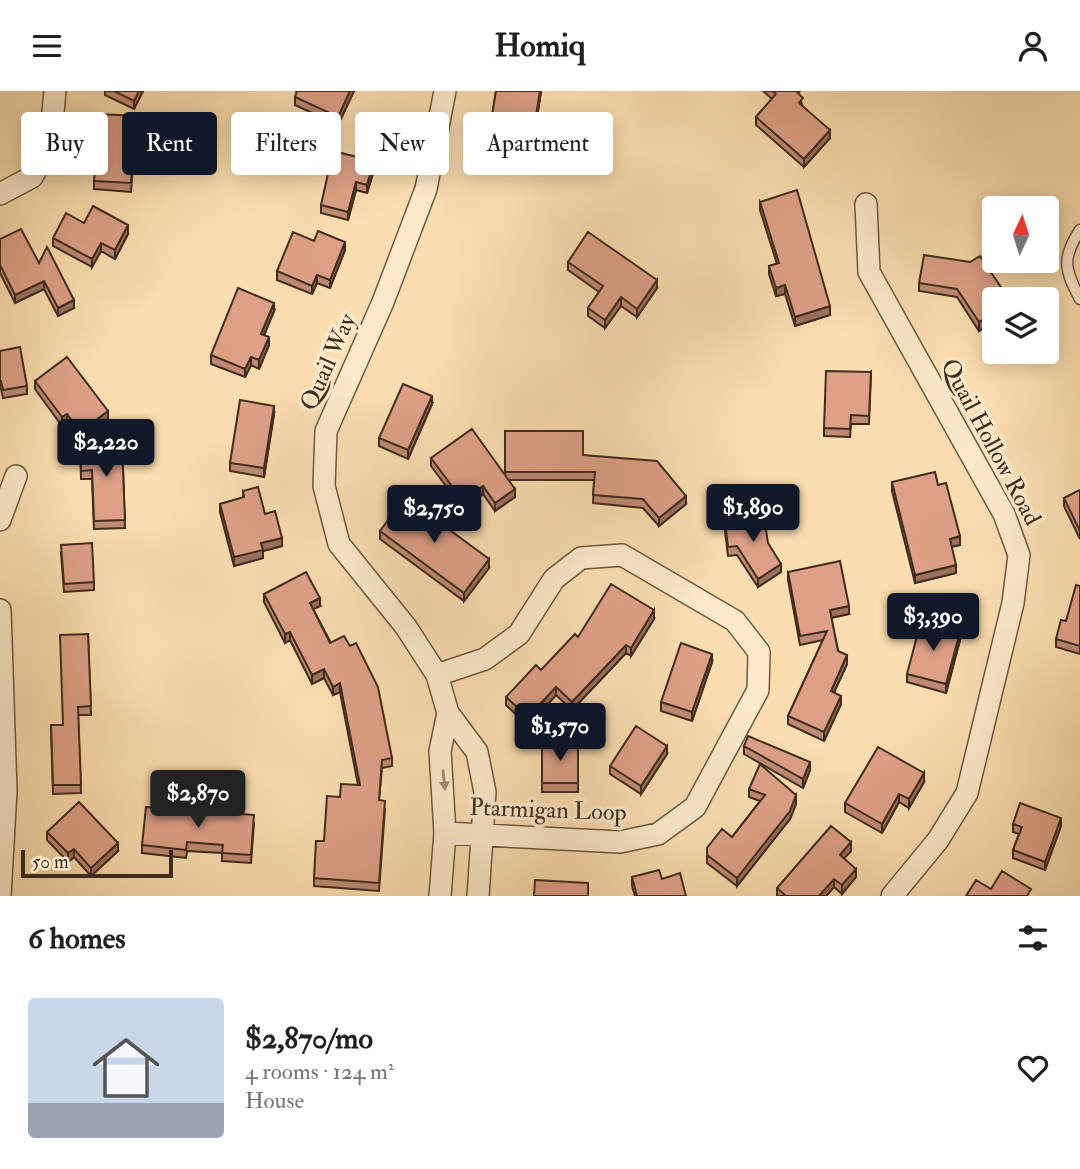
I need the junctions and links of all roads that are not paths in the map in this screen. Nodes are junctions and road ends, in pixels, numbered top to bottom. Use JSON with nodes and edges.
{"nodes":[{"id":1,"x":55,"y":91,"type":"edge"},
{"id":2,"x":445,"y":91,"type":"edge"},
{"id":3,"x":0,"y":194,"type":"edge"},
{"id":4,"x":866,"y":204,"type":"dead end"},
{"id":5,"x":1080,"y":230,"type":"edge"},
{"id":6,"x":1080,"y":299,"type":"edge"},
{"id":7,"x":16,"y":476,"type":"dead end"},
{"id":8,"x":0,"y":520,"type":"edge"},
{"id":9,"x":0,"y":610,"type":"edge"},
{"id":10,"x":437,"y":675,"type":"junction"},
{"id":11,"x":448,"y":713,"type":"junction"},
{"id":12,"x":445,"y":833,"type":"junction"},
{"id":13,"x":482,"y":835,"type":"junction"},
{"id":14,"x":0,"y":896,"type":"edge"},
{"id":15,"x":440,"y":896,"type":"edge"},
{"id":16,"x":478,"y":896,"type":"edge"},
{"id":17,"x":892,"y":896,"type":"edge"}],
"edges":[{"from":1,"to":3,"type":"street"},
{"from":2,"to":10,"type":"street","name":"Quail Way"},
{"from":4,"to":17,"type":"street","name":"Quail Hollow Road"},
{"from":5,"to":6,"type":"lane"},
{"from":7,"to":8,"type":"street"},
{"from":9,"to":14,"type":"street"},
{"from":10,"to":11,"type":"street","name":"Quail Way"},
{"from":10,"to":13,"type":"street","name":"Ptarmigan Loop"},
{"from":11,"to":12,"type":"street","name":"Quail Way","one_way":true},
{"from":11,"to":13,"type":"street","name":"Quail Way"},
{"from":12,"to":13,"type":"street","name":"Ptarmigan Loop"},
{"from":12,"to":15,"type":"street","name":"Quail Way"},
{"from":13,"to":16,"type":"street","name":"Quail Way"}]}
